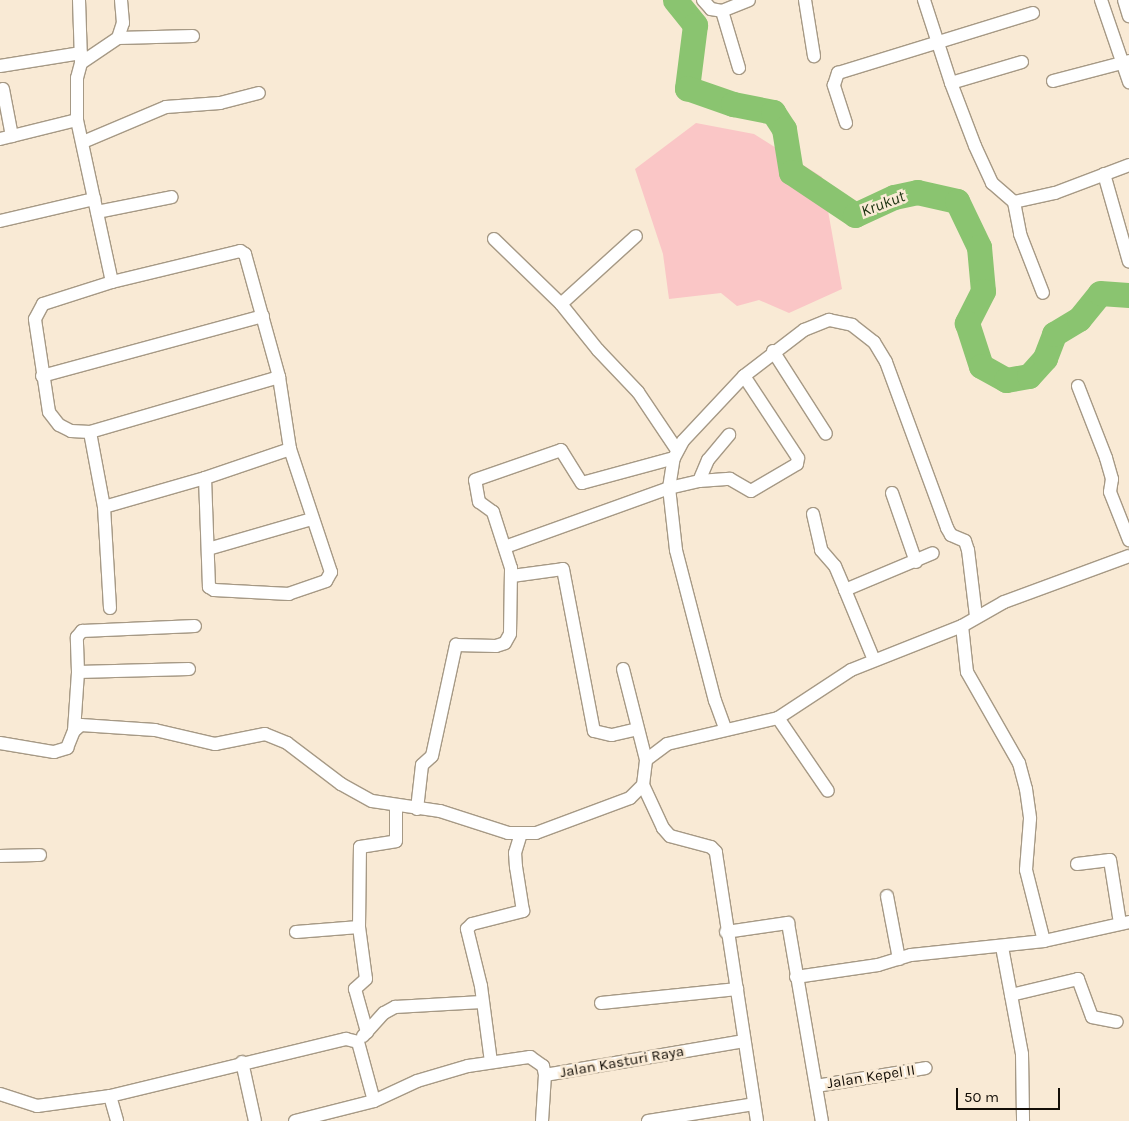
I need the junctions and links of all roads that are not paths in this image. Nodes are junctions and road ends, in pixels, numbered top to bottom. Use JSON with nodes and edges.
{"nodes":[{"id":1,"x":79,"y":0,"type":"edge"},
{"id":2,"x":120,"y":0,"type":"edge"},
{"id":3,"x":702,"y":0,"type":"edge"},
{"id":4,"x":749,"y":0,"type":"edge"},
{"id":5,"x":805,"y":0,"type":"edge"},
{"id":6,"x":924,"y":0,"type":"edge"},
{"id":7,"x":1101,"y":0,"type":"edge"},
{"id":8,"x":1124,"y":0,"type":"edge"},
{"id":9,"x":722,"y":11,"type":"junction"},
{"id":10,"x":1034,"y":13,"type":"dead end"},
{"id":11,"x":1129,"y":16,"type":"edge"},
{"id":12,"x":193,"y":36,"type":"dead end"},
{"id":13,"x":118,"y":38,"type":"junction"},
{"id":14,"x":937,"y":43,"type":"junction"},
{"id":15,"x":814,"y":56,"type":"dead end"},
{"id":16,"x":81,"y":58,"type":"junction"},
{"id":17,"x":1126,"y":61,"type":"edge"},
{"id":18,"x":1022,"y":62,"type":"dead end"},
{"id":19,"x":0,"y":66,"type":"edge"},
{"id":20,"x":738,"y":68,"type":"dead end"},
{"id":21,"x":1053,"y":81,"type":"dead end"},
{"id":22,"x":1129,"y":82,"type":"edge"},
{"id":23,"x":951,"y":83,"type":"junction"},
{"id":24,"x":3,"y":89,"type":"dead end"},
{"id":25,"x":259,"y":93,"type":"dead end"},
{"id":26,"x":77,"y":120,"type":"junction"},
{"id":27,"x":846,"y":123,"type":"dead end"},
{"id":28,"x":6,"y":138,"type":"edge"},
{"id":29,"x":83,"y":142,"type":"junction"},
{"id":30,"x":1129,"y":165,"type":"edge"},
{"id":31,"x":1104,"y":174,"type":"junction"},
{"id":32,"x":172,"y":197,"type":"dead end"},
{"id":33,"x":1014,"y":202,"type":"junction"},
{"id":34,"x":95,"y":205,"type":"junction"},
{"id":35,"x":0,"y":221,"type":"edge"},
{"id":36,"x":636,"y":236,"type":"dead end"},
{"id":37,"x":494,"y":239,"type":"dead end"},
{"id":38,"x":1129,"y":262,"type":"edge"},
{"id":39,"x":112,"y":282,"type":"junction"},
{"id":40,"x":1043,"y":293,"type":"dead end"},
{"id":41,"x":561,"y":304,"type":"junction"},
{"id":42,"x":263,"y":316,"type":"junction"},
{"id":43,"x":773,"y":351,"type":"junction"},
{"id":44,"x":42,"y":376,"type":"junction"},
{"id":45,"x":744,"y":376,"type":"junction"},
{"id":46,"x":278,"y":377,"type":"junction"},
{"id":47,"x":1078,"y":386,"type":"dead end"},
{"id":48,"x":90,"y":432,"type":"junction"},
{"id":49,"x":826,"y":434,"type":"dead end"},
{"id":50,"x":729,"y":435,"type":"dead end"},
{"id":51,"x":290,"y":449,"type":"junction"},
{"id":52,"x":676,"y":454,"type":"junction"},
{"id":53,"x":205,"y":478,"type":"junction"},
{"id":54,"x":699,"y":481,"type":"junction"},
{"id":55,"x":669,"y":488,"type":"junction"},
{"id":56,"x":892,"y":493,"type":"dead end"},
{"id":57,"x":104,"y":507,"type":"junction"},
{"id":58,"x":813,"y":514,"type":"dead end"},
{"id":59,"x":312,"y":519,"type":"junction"},
{"id":60,"x":1129,"y":540,"type":"edge"},
{"id":61,"x":505,"y":547,"type":"junction"},
{"id":62,"x":208,"y":549,"type":"junction"},
{"id":63,"x":933,"y":554,"type":"dead end"},
{"id":64,"x":1129,"y":556,"type":"edge"},
{"id":65,"x":916,"y":562,"type":"junction"},
{"id":66,"x":512,"y":576,"type":"junction"},
{"id":67,"x":845,"y":590,"type":"junction"},
{"id":68,"x":110,"y":608,"type":"dead end"},
{"id":69,"x":976,"y":616,"type":"junction"},
{"id":70,"x":195,"y":626,"type":"dead end"},
{"id":71,"x":962,"y":626,"type":"junction"},
{"id":72,"x":874,"y":660,"type":"junction"},
{"id":73,"x":189,"y":669,"type":"dead end"},
{"id":74,"x":623,"y":669,"type":"dead end"},
{"id":75,"x":78,"y":672,"type":"junction"},
{"id":76,"x":778,"y":718,"type":"junction"},
{"id":77,"x":725,"y":728,"type":"junction"},
{"id":78,"x":637,"y":729,"type":"junction"},
{"id":79,"x":74,"y":731,"type":"junction"},
{"id":80,"x":0,"y":743,"type":"edge"},
{"id":81,"x":646,"y":760,"type":"junction"},
{"id":82,"x":643,"y":785,"type":"junction"},
{"id":83,"x":828,"y":791,"type":"dead end"},
{"id":84,"x":396,"y":806,"type":"junction"},
{"id":85,"x":417,"y":809,"type":"junction"},
{"id":86,"x":520,"y":833,"type":"junction"},
{"id":87,"x":40,"y":855,"type":"dead end"},
{"id":88,"x":0,"y":856,"type":"edge"},
{"id":89,"x":1077,"y":864,"type":"dead end"},
{"id":90,"x":887,"y":896,"type":"dead end"},
{"id":91,"x":1124,"y":923,"type":"edge"},
{"id":92,"x":359,"y":927,"type":"junction"},
{"id":93,"x":296,"y":932,"type":"dead end"},
{"id":94,"x":726,"y":932,"type":"junction"},
{"id":95,"x":1044,"y":941,"type":"junction"},
{"id":96,"x":1002,"y":948,"type":"junction"},
{"id":97,"x":898,"y":958,"type":"junction"},
{"id":98,"x":796,"y":977,"type":"junction"},
{"id":99,"x":737,"y":989,"type":"junction"},
{"id":100,"x":1011,"y":995,"type":"junction"},
{"id":101,"x":482,"y":1002,"type":"junction"},
{"id":102,"x":601,"y":1003,"type":"dead end"},
{"id":103,"x":1117,"y":1022,"type":"dead end"},
{"id":104,"x":367,"y":1032,"type":"junction"},
{"id":105,"x":744,"y":1041,"type":"junction"},
{"id":106,"x":358,"y":1042,"type":"junction"},
{"id":107,"x":242,"y":1062,"type":"junction"},
{"id":108,"x":490,"y":1062,"type":"junction"},
{"id":109,"x":926,"y":1068,"type":"dead end"},
{"id":110,"x":545,"y":1075,"type":"junction"},
{"id":111,"x":816,"y":1086,"type":"junction"},
{"id":112,"x":0,"y":1094,"type":"edge"},
{"id":113,"x":110,"y":1096,"type":"junction"},
{"id":114,"x":374,"y":1101,"type":"junction"},
{"id":115,"x":754,"y":1104,"type":"junction"},
{"id":116,"x":117,"y":1121,"type":"edge"},
{"id":117,"x":255,"y":1121,"type":"edge"},
{"id":118,"x":295,"y":1121,"type":"edge"},
{"id":119,"x":542,"y":1121,"type":"edge"},
{"id":120,"x":648,"y":1121,"type":"edge"},
{"id":121,"x":757,"y":1121,"type":"edge"},
{"id":122,"x":822,"y":1121,"type":"edge"},
{"id":123,"x":1023,"y":1121,"type":"edge"}],
"edges":[{"from":1,"to":16,"type":"street"},
{"from":2,"to":13,"type":"street"},
{"from":3,"to":9,"type":"street"},
{"from":4,"to":9,"type":"street"},
{"from":5,"to":15,"type":"street"},
{"from":6,"to":14,"type":"street"},
{"from":7,"to":17,"type":"street"},
{"from":8,"to":11,"type":"street"},
{"from":9,"to":20,"type":"street"},
{"from":10,"to":14,"type":"street"},
{"from":12,"to":13,"type":"street"},
{"from":13,"to":16,"type":"street"},
{"from":14,"to":23,"type":"street"},
{"from":14,"to":27,"type":"street"},
{"from":16,"to":19,"type":"street"},
{"from":16,"to":26,"type":"street"},
{"from":17,"to":21,"type":"street"},
{"from":17,"to":22,"type":"street"},
{"from":18,"to":23,"type":"street"},
{"from":23,"to":33,"type":"street"},
{"from":24,"to":28,"type":"street"},
{"from":25,"to":29,"type":"street"},
{"from":26,"to":28,"type":"street"},
{"from":26,"to":29,"type":"street"},
{"from":29,"to":34,"type":"street"},
{"from":30,"to":31,"type":"street"},
{"from":31,"to":33,"type":"street"},
{"from":31,"to":38,"type":"street"},
{"from":32,"to":34,"type":"street"},
{"from":33,"to":40,"type":"street"},
{"from":34,"to":35,"type":"street"},
{"from":34,"to":39,"type":"street"},
{"from":36,"to":41,"type":"street"},
{"from":37,"to":41,"type":"street"},
{"from":39,"to":42,"type":"street"},
{"from":39,"to":44,"type":"street"},
{"from":41,"to":52,"type":"street"},
{"from":42,"to":44,"type":"street"},
{"from":42,"to":46,"type":"street"},
{"from":43,"to":45,"type":"street"},
{"from":43,"to":49,"type":"street"},
{"from":43,"to":69,"type":"street"},
{"from":44,"to":48,"type":"street"},
{"from":45,"to":52,"type":"street"},
{"from":45,"to":54,"type":"street"},
{"from":46,"to":48,"type":"street"},
{"from":46,"to":51,"type":"street"},
{"from":47,"to":60,"type":"street"},
{"from":48,"to":57,"type":"street"},
{"from":50,"to":54,"type":"street"},
{"from":51,"to":53,"type":"street"},
{"from":51,"to":59,"type":"street"},
{"from":52,"to":55,"type":"street"},
{"from":52,"to":61,"type":"street"},
{"from":53,"to":57,"type":"street"},
{"from":53,"to":62,"type":"street"},
{"from":54,"to":55,"type":"street"},
{"from":55,"to":61,"type":"street"},
{"from":55,"to":77,"type":"street"},
{"from":56,"to":65,"type":"street"},
{"from":57,"to":68,"type":"street"},
{"from":58,"to":67,"type":"street"},
{"from":59,"to":62,"type":"street"},
{"from":59,"to":62,"type":"street"},
{"from":61,"to":66,"type":"street"},
{"from":63,"to":65,"type":"street"},
{"from":64,"to":69,"type":"street"},
{"from":65,"to":67,"type":"street"},
{"from":66,"to":78,"type":"street"},
{"from":66,"to":85,"type":"street"},
{"from":67,"to":72,"type":"street"},
{"from":69,"to":71,"type":"street"},
{"from":70,"to":75,"type":"street"},
{"from":71,"to":72,"type":"street"},
{"from":71,"to":95,"type":"street"},
{"from":72,"to":76,"type":"street"},
{"from":73,"to":75,"type":"street"},
{"from":74,"to":78,"type":"street"},
{"from":75,"to":79,"type":"street"},
{"from":76,"to":77,"type":"street"},
{"from":76,"to":83,"type":"street"},
{"from":77,"to":81,"type":"street"},
{"from":78,"to":81,"type":"street"},
{"from":79,"to":80,"type":"street"},
{"from":79,"to":84,"type":"street"},
{"from":81,"to":82,"type":"street"},
{"from":82,"to":86,"type":"street"},
{"from":82,"to":94,"type":"street"},
{"from":84,"to":85,"type":"street"},
{"from":84,"to":92,"type":"street"},
{"from":85,"to":86,"type":"street"},
{"from":86,"to":101,"type":"street"},
{"from":87,"to":88,"type":"street"},
{"from":89,"to":91,"type":"street"},
{"from":90,"to":97,"type":"street"},
{"from":91,"to":95,"type":"street"},
{"from":92,"to":93,"type":"street"},
{"from":92,"to":104,"type":"street"},
{"from":94,"to":98,"type":"street"},
{"from":94,"to":99,"type":"street"},
{"from":95,"to":96,"type":"street"},
{"from":96,"to":97,"type":"street"},
{"from":96,"to":100,"type":"street"},
{"from":97,"to":98,"type":"street"},
{"from":98,"to":111,"type":"street"},
{"from":99,"to":102,"type":"street"},
{"from":99,"to":105,"type":"street"},
{"from":100,"to":103,"type":"street"},
{"from":100,"to":123,"type":"street"},
{"from":101,"to":104,"type":"street"},
{"from":101,"to":108,"type":"street"},
{"from":104,"to":106,"type":"street"},
{"from":105,"to":110,"type":"street","name":"Jalan Kasturi Raya"},
{"from":105,"to":115,"type":"street"},
{"from":106,"to":107,"type":"street"},
{"from":106,"to":114,"type":"street"},
{"from":107,"to":113,"type":"street"},
{"from":107,"to":117,"type":"street"},
{"from":108,"to":110,"type":"street"},
{"from":108,"to":114,"type":"street"},
{"from":109,"to":111,"type":"street","name":"Jalan Kepel II"},
{"from":110,"to":119,"type":"street","name":"Jalan Kasturi Raya"},
{"from":111,"to":122,"type":"street"},
{"from":112,"to":113,"type":"street"},
{"from":113,"to":116,"type":"street"},
{"from":114,"to":118,"type":"street"},
{"from":115,"to":120,"type":"street"},
{"from":115,"to":121,"type":"street"}]}
